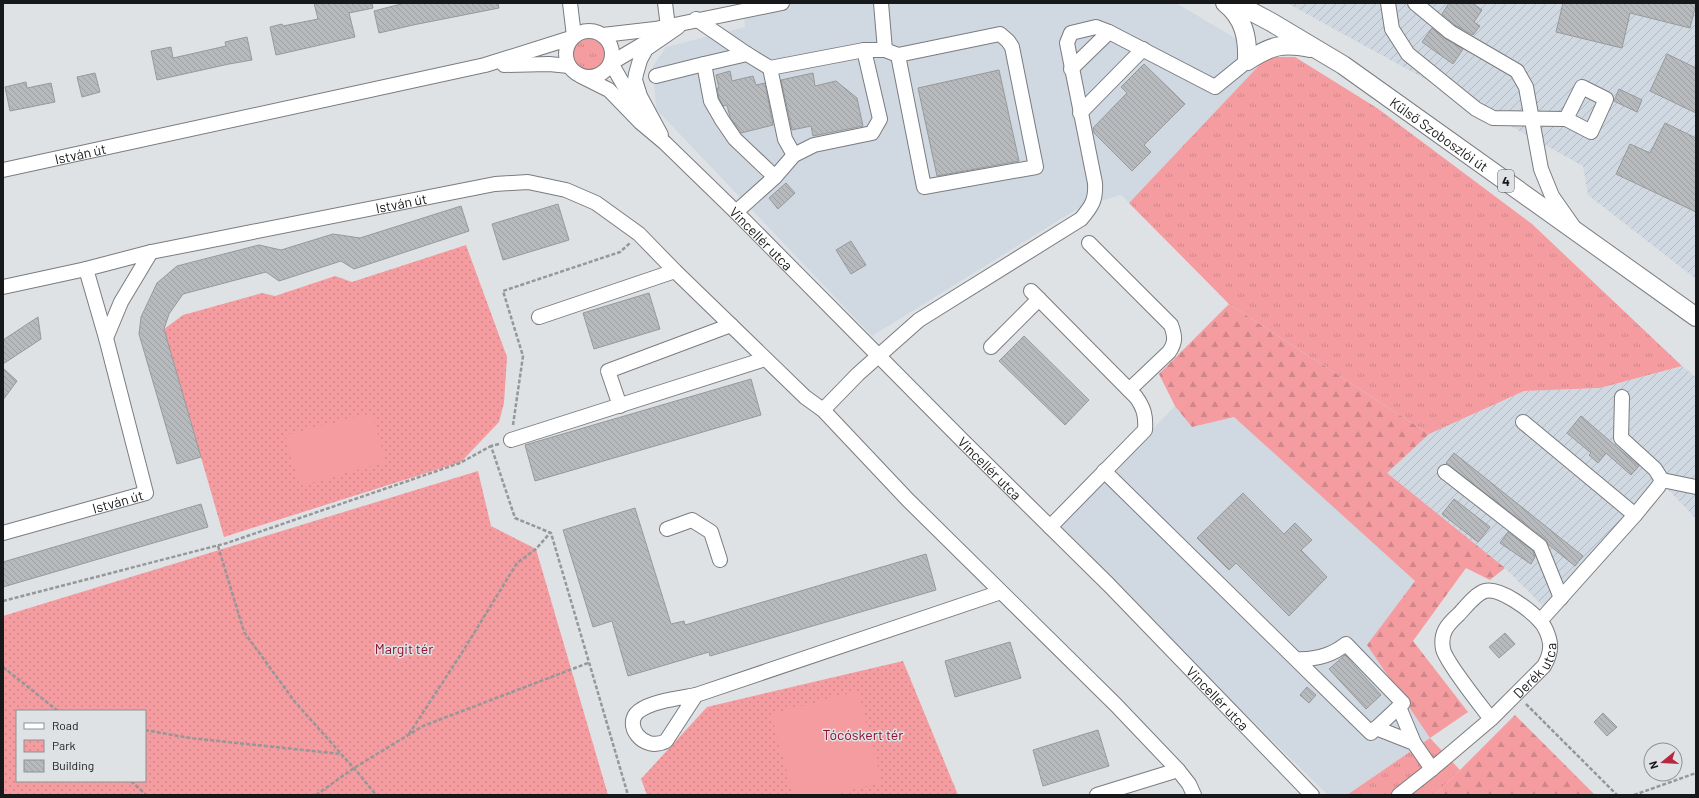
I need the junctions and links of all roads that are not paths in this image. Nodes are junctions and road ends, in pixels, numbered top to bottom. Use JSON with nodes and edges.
{"nodes":[{"id":1,"x":570,"y":3,"type":"edge"},
{"id":2,"x":665,"y":3,"type":"edge"},
{"id":3,"x":779,"y":3,"type":"edge"},
{"id":4,"x":881,"y":3,"type":"edge"},
{"id":5,"x":1234,"y":3,"type":"edge"},
{"id":6,"x":1388,"y":3,"type":"edge"},
{"id":7,"x":1415,"y":3,"type":"edge"},
{"id":8,"x":690,"y":21,"type":"junction"},
{"id":9,"x":668,"y":26,"type":"junction"},
{"id":10,"x":1109,"y":32,"type":"junction"},
{"id":11,"x":604,"y":35,"type":"junction"},
{"id":12,"x":573,"y":37,"type":"junction"},
{"id":13,"x":1143,"y":49,"type":"junction"},
{"id":14,"x":864,"y":50,"type":"junction"},
{"id":15,"x":1319,"y":50,"type":"junction"},
{"id":16,"x":891,"y":53,"type":"junction"},
{"id":17,"x":747,"y":54,"type":"junction"},
{"id":18,"x":1247,"y":60,"type":"junction"},
{"id":19,"x":611,"y":63,"type":"junction"},
{"id":20,"x":704,"y":64,"type":"junction"},
{"id":21,"x":486,"y":65,"type":"junction"},
{"id":22,"x":569,"y":66,"type":"junction"},
{"id":23,"x":770,"y":68,"type":"junction"},
{"id":24,"x":1071,"y":69,"type":"junction"},
{"id":25,"x":582,"y":76,"type":"junction"},
{"id":26,"x":656,"y":76,"type":"dead end"},
{"id":27,"x":1080,"y":113,"type":"junction"},
{"id":28,"x":1533,"y":119,"type":"junction"},
{"id":29,"x":1566,"y":119,"type":"dead end"},
{"id":30,"x":665,"y":143,"type":"junction"},
{"id":31,"x":794,"y":155,"type":"junction"},
{"id":32,"x":3,"y":170,"type":"edge"},
{"id":33,"x":775,"y":177,"type":"junction"},
{"id":34,"x":736,"y":212,"type":"junction"},
{"id":35,"x":1578,"y":233,"type":"junction"},
{"id":36,"x":1088,"y":243,"type":"dead end"},
{"id":37,"x":151,"y":252,"type":"junction"},
{"id":38,"x":86,"y":269,"type":"junction"},
{"id":39,"x":675,"y":271,"type":"junction"},
{"id":40,"x":3,"y":287,"type":"edge"},
{"id":41,"x":539,"y":317,"type":"dead end"},
{"id":42,"x":1696,"y":317,"type":"edge"},
{"id":43,"x":731,"y":325,"type":"junction"},
{"id":44,"x":106,"y":338,"type":"junction"},
{"id":45,"x":991,"y":347,"type":"dead end"},
{"id":46,"x":878,"y":356,"type":"junction"},
{"id":47,"x":765,"y":359,"type":"junction"},
{"id":48,"x":1129,"y":390,"type":"junction"},
{"id":49,"x":1622,"y":398,"type":"dead end"},
{"id":50,"x":620,"y":406,"type":"junction"},
{"id":51,"x":823,"y":410,"type":"junction"},
{"id":52,"x":1523,"y":422,"type":"dead end"},
{"id":53,"x":511,"y":440,"type":"dead end"},
{"id":54,"x":1104,"y":471,"type":"junction"},
{"id":55,"x":1445,"y":472,"type":"dead end"},
{"id":56,"x":1660,"y":484,"type":"junction"},
{"id":57,"x":1696,"y":487,"type":"edge"},
{"id":58,"x":1635,"y":515,"type":"junction"},
{"id":59,"x":668,"y":528,"type":"dead end"},
{"id":60,"x":1050,"y":528,"type":"junction"},
{"id":61,"x":3,"y":533,"type":"edge"},
{"id":62,"x":720,"y":560,"type":"dead end"},
{"id":63,"x":1001,"y":592,"type":"junction"},
{"id":64,"x":1561,"y":598,"type":"junction"},
{"id":65,"x":1540,"y":621,"type":"junction"},
{"id":66,"x":1296,"y":659,"type":"junction"},
{"id":67,"x":696,"y":695,"type":"dead end"},
{"id":68,"x":1399,"y":707,"type":"junction"},
{"id":69,"x":1491,"y":719,"type":"junction"},
{"id":70,"x":1376,"y":728,"type":"junction"},
{"id":71,"x":1414,"y":743,"type":"junction"},
{"id":72,"x":1432,"y":769,"type":"junction"},
{"id":73,"x":1178,"y":770,"type":"junction"},
{"id":74,"x":1097,"y":795,"type":"edge"},
{"id":75,"x":1194,"y":795,"type":"edge"},
{"id":76,"x":1312,"y":795,"type":"edge"},
{"id":77,"x":1399,"y":795,"type":"edge"}],
"edges":[{"from":1,"to":12,"type":"street"},
{"from":2,"to":9,"type":"street"},
{"from":3,"to":8,"type":"street"},
{"from":4,"to":16,"type":"street"},
{"from":5,"to":15,"type":"main road","name":"Külső Szoboszlói út","number":"4"},
{"from":5,"to":18,"type":"main road"},
{"from":6,"to":28,"type":"street"},
{"from":7,"to":28,"type":"street"},
{"from":8,"to":9,"type":"street"},
{"from":8,"to":17,"type":"street"},
{"from":8,"to":19,"type":"street"},
{"from":8,"to":30,"type":"street"},
{"from":9,"to":11,"type":"street"},
{"from":10,"to":13,"type":"street"},
{"from":10,"to":24,"type":"street"},
{"from":10,"to":24,"type":"street"},
{"from":11,"to":12,"type":"street"},
{"from":11,"to":19,"type":"street"},
{"from":12,"to":21,"type":"street","name":"István út"},
{"from":12,"to":22,"type":"street"},
{"from":13,"to":18,"type":"street"},
{"from":13,"to":27,"type":"street"},
{"from":14,"to":16,"type":"street"},
{"from":14,"to":23,"type":"street"},
{"from":14,"to":31,"type":"street"},
{"from":15,"to":18,"type":"main road"},
{"from":15,"to":35,"type":"main road","name":"Külső Szoboszlói út","number":"4"},
{"from":16,"to":16,"type":"street"},
{"from":17,"to":20,"type":"street"},
{"from":17,"to":23,"type":"street"},
{"from":19,"to":25,"type":"street"},
{"from":19,"to":30,"type":"street","name":"Vincellér utca"},
{"from":20,"to":26,"type":"street"},
{"from":20,"to":33,"type":"street"},
{"from":21,"to":22,"type":"street","name":"István út"},
{"from":21,"to":32,"type":"street","name":"István út"},
{"from":22,"to":25,"type":"street"},
{"from":23,"to":31,"type":"street"},
{"from":24,"to":27,"type":"street"},
{"from":25,"to":30,"type":"street","name":"Vincellér utca"},
{"from":27,"to":46,"type":"street"},
{"from":28,"to":29,"type":"street"},
{"from":28,"to":35,"type":"street"},
{"from":30,"to":34,"type":"street","name":"Vincellér utca"},
{"from":31,"to":33,"type":"street"},
{"from":33,"to":34,"type":"street"},
{"from":34,"to":46,"type":"street","name":"Vincellér utca"},
{"from":35,"to":42,"type":"main road","name":"Külső Szoboszlói út","number":"4"},
{"from":36,"to":48,"type":"street"},
{"from":37,"to":38,"type":"street","name":"István út"},
{"from":37,"to":39,"type":"street","name":"István út"},
{"from":37,"to":44,"type":"street"},
{"from":38,"to":40,"type":"street","name":"István út"},
{"from":38,"to":44,"type":"street"},
{"from":39,"to":41,"type":"street"},
{"from":39,"to":43,"type":"street"},
{"from":43,"to":47,"type":"street"},
{"from":43,"to":50,"type":"street"},
{"from":44,"to":61,"type":"street","name":"István út"},
{"from":45,"to":48,"type":"street"},
{"from":46,"to":51,"type":"street"},
{"from":46,"to":60,"type":"street","name":"Vincellér utca"},
{"from":47,"to":50,"type":"street"},
{"from":47,"to":51,"type":"street"},
{"from":48,"to":54,"type":"street"},
{"from":49,"to":56,"type":"street"},
{"from":50,"to":53,"type":"street"},
{"from":51,"to":63,"type":"street"},
{"from":52,"to":58,"type":"street"},
{"from":54,"to":60,"type":"street"},
{"from":54,"to":66,"type":"street"},
{"from":55,"to":64,"type":"street"},
{"from":56,"to":57,"type":"street"},
{"from":56,"to":58,"type":"street","name":"Derék utca"},
{"from":58,"to":64,"type":"street","name":"Derék utca"},
{"from":59,"to":62,"type":"street"},
{"from":60,"to":76,"type":"street","name":"Vincellér utca"},
{"from":63,"to":67,"type":"street"},
{"from":63,"to":73,"type":"street"},
{"from":64,"to":65,"type":"street","name":"Derék utca"},
{"from":65,"to":69,"type":"street","name":"Derék utca"},
{"from":65,"to":69,"type":"street"},
{"from":66,"to":68,"type":"street"},
{"from":66,"to":70,"type":"street"},
{"from":68,"to":70,"type":"street"},
{"from":68,"to":71,"type":"street"},
{"from":69,"to":72,"type":"street","name":"Derék utca"},
{"from":70,"to":71,"type":"street"},
{"from":71,"to":72,"type":"street"},
{"from":72,"to":77,"type":"street","name":"Derék utca"},
{"from":73,"to":74,"type":"street"},
{"from":73,"to":75,"type":"street"}]}
